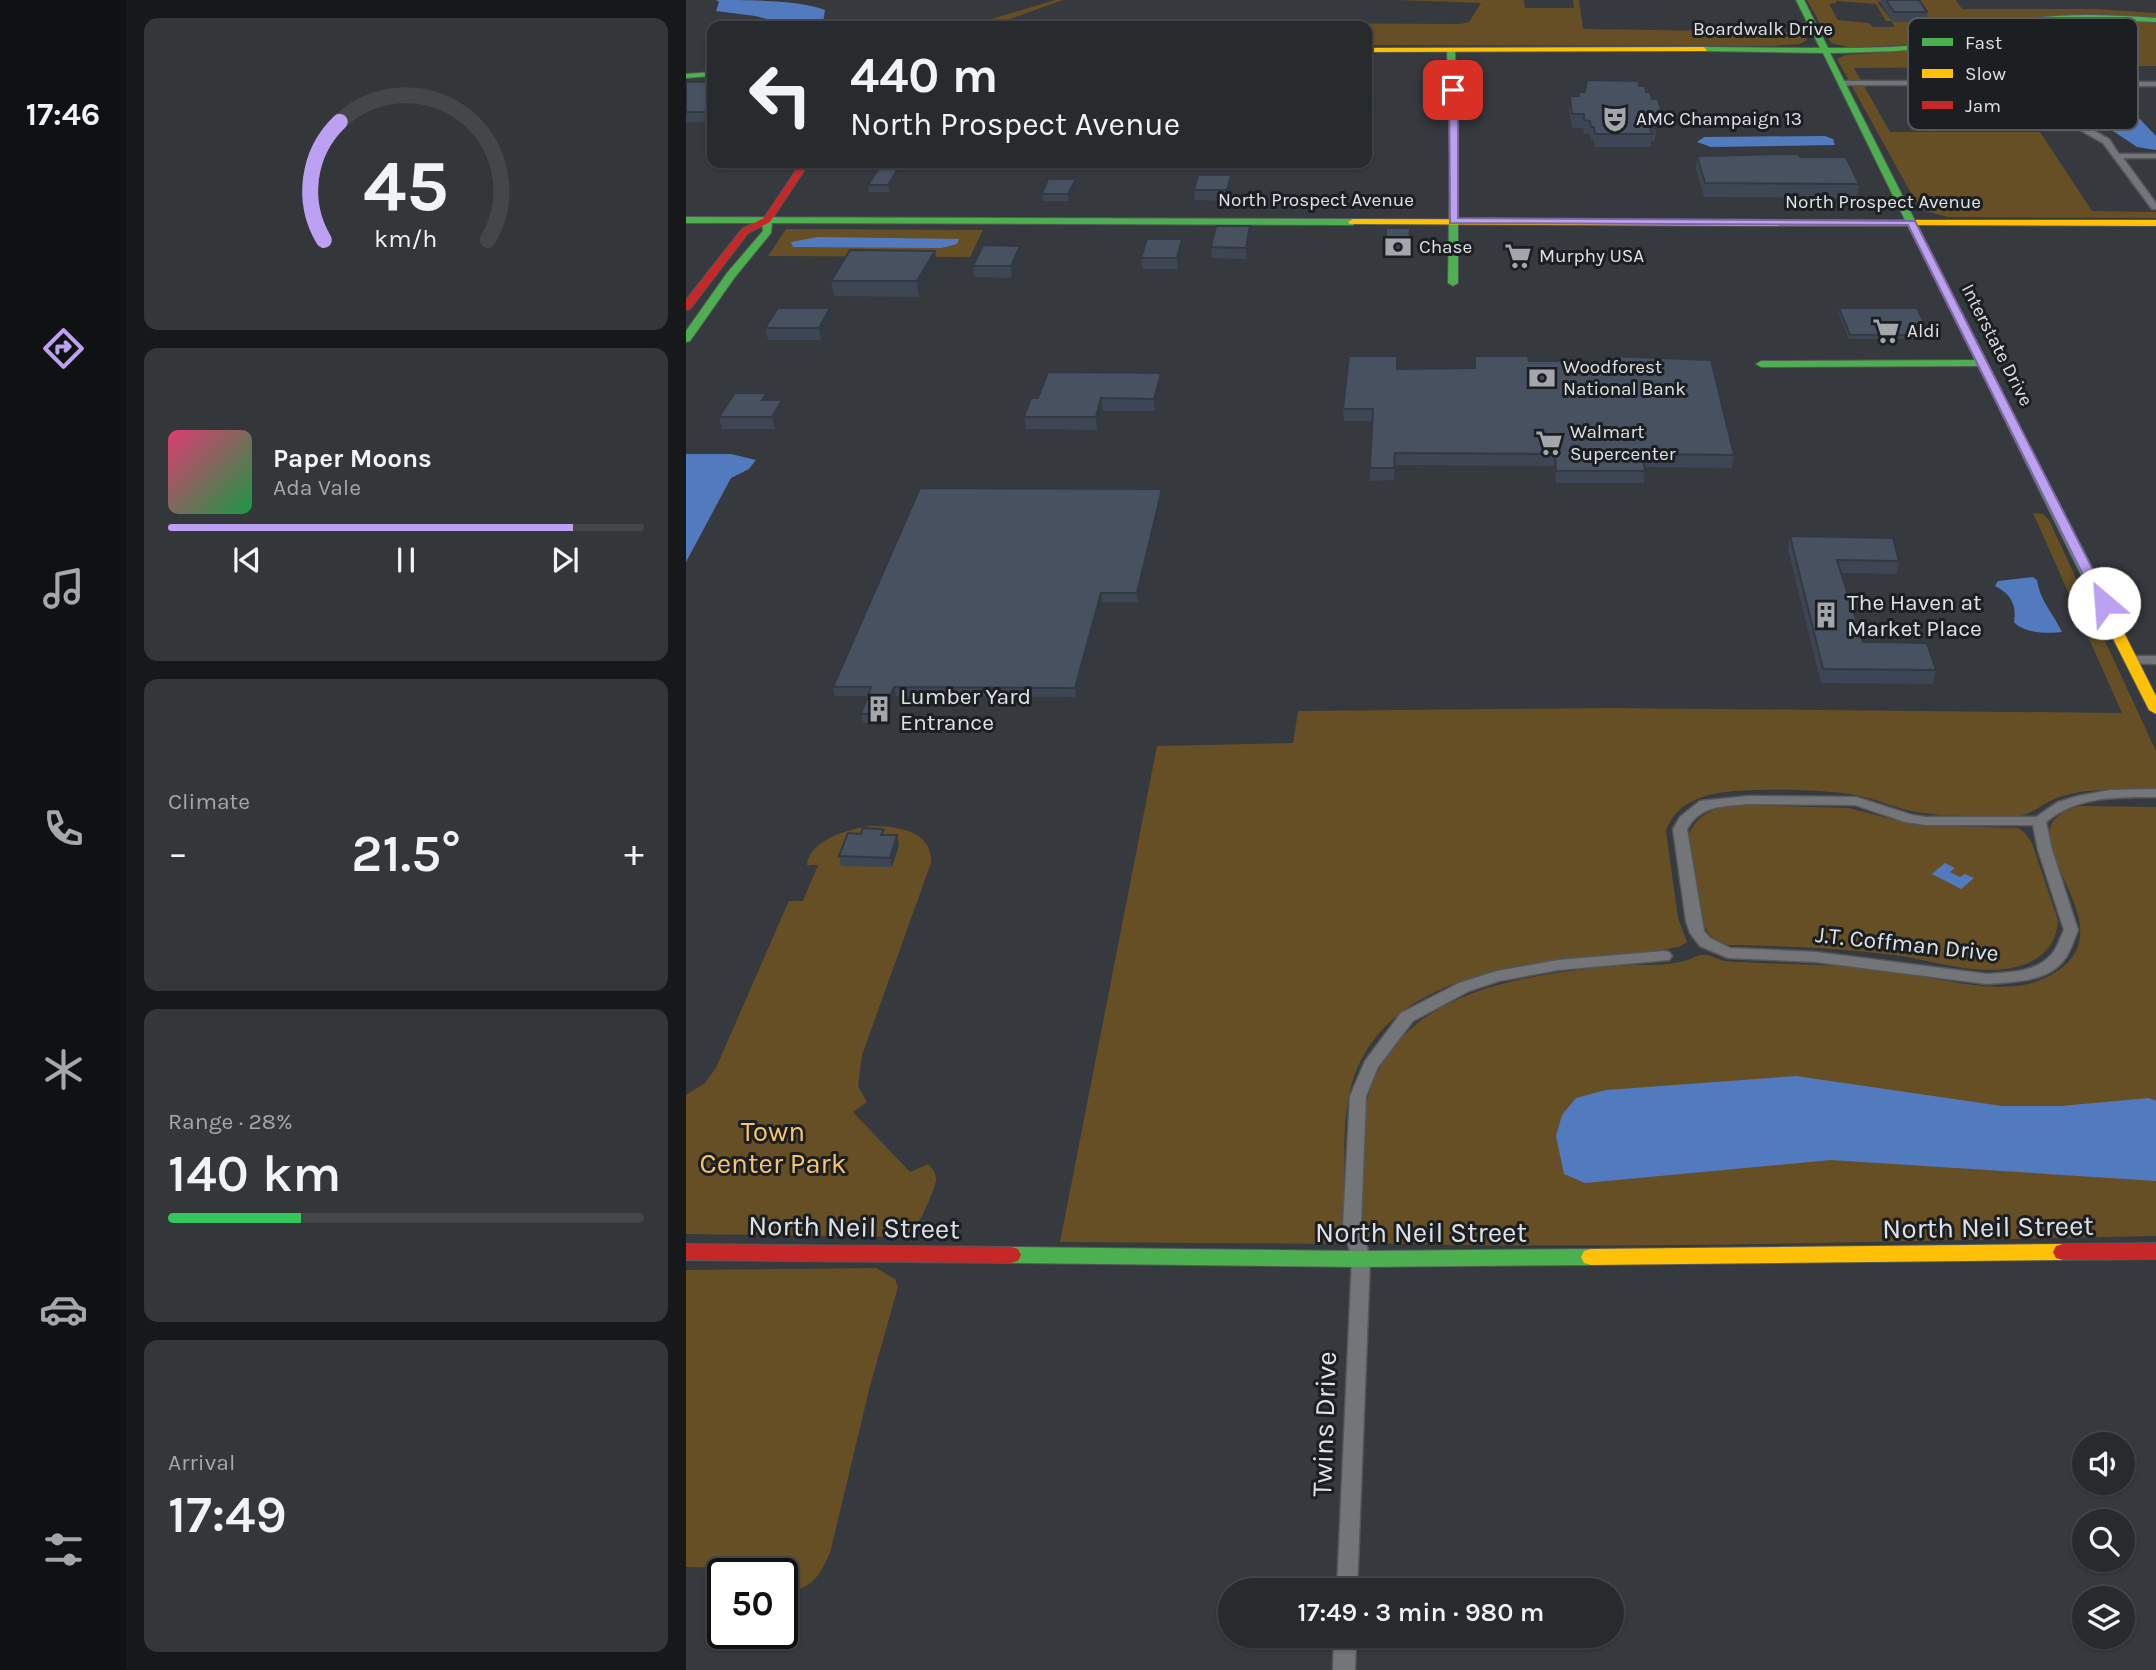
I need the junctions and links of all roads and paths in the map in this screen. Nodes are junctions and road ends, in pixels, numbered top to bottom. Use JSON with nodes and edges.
{"nodes":[{"id":1,"x":1800,"y":0,"type":"edge"},
{"id":2,"x":2070,"y":18,"type":"edge"},
{"id":3,"x":2117,"y":18,"type":"edge"},
{"id":4,"x":2138,"y":19,"type":"edge"},
{"id":5,"x":2156,"y":20,"type":"edge"},
{"id":6,"x":1908,"y":48,"type":"edge"},
{"id":7,"x":1372,"y":50,"type":"edge"},
{"id":8,"x":1451,"y":50,"type":"junction"},
{"id":9,"x":1826,"y":50,"type":"junction"},
{"id":10,"x":707,"y":74,"type":"edge"},
{"id":11,"x":686,"y":76,"type":"edge"},
{"id":12,"x":1908,"y":84,"type":"edge"},
{"id":13,"x":2138,"y":84,"type":"edge"},
{"id":14,"x":2156,"y":84,"type":"edge"},
{"id":15,"x":1843,"y":85,"type":"junction"},
{"id":16,"x":2086,"y":130,"type":"edge"},
{"id":17,"x":2117,"y":156,"type":"junction"},
{"id":18,"x":2156,"y":156,"type":"edge"},
{"id":19,"x":803,"y":168,"type":"edge"},
{"id":20,"x":2155,"y":207,"type":"edge"},
{"id":21,"x":686,"y":219,"type":"edge"},
{"id":22,"x":767,"y":220,"type":"junction"},
{"id":23,"x":1453,"y":221,"type":"junction"},
{"id":24,"x":1911,"y":223,"type":"junction"},
{"id":25,"x":2156,"y":223,"type":"edge"},
{"id":26,"x":1452,"y":283,"type":"dead end"},
{"id":27,"x":686,"y":307,"type":"edge"},
{"id":28,"x":686,"y":339,"type":"edge"},
{"id":29,"x":1983,"y":363,"type":"junction"},
{"id":30,"x":1762,"y":364,"type":"dead end"},
{"id":31,"x":2133,"y":660,"type":"junction"},
{"id":32,"x":2156,"y":660,"type":"edge"},
{"id":33,"x":2156,"y":710,"type":"edge"},
{"id":34,"x":2156,"y":793,"type":"edge"},
{"id":35,"x":2099,"y":798,"type":"junction"},
{"id":36,"x":2156,"y":803,"type":"edge"},
{"id":37,"x":2039,"y":821,"type":"junction"},
{"id":38,"x":1664,"y":956,"type":"dead end"},
{"id":39,"x":2156,"y":1251,"type":"edge"},
{"id":40,"x":686,"y":1252,"type":"edge"},
{"id":41,"x":1360,"y":1259,"type":"junction"},
{"id":42,"x":1348,"y":1578,"type":"edge"},
{"id":43,"x":1345,"y":1648,"type":"edge"},
{"id":44,"x":1344,"y":1670,"type":"edge"}],
"edges":[{"from":1,"to":9,"type":"main road","name":"Interstate Drive"},
{"from":2,"to":3,"type":"main road","name":"Boardwalk Drive"},
{"from":4,"to":5,"type":"main road","name":"Boardwalk Drive"},
{"from":6,"to":9,"type":"main road","name":"Boardwalk Drive"},
{"from":7,"to":8,"type":"main road","name":"Boardwalk Drive"},
{"from":8,"to":9,"type":"main road","name":"Boardwalk Drive"},
{"from":8,"to":23,"type":"main road"},
{"from":9,"to":15,"type":"main road","name":"Interstate Drive"},
{"from":10,"to":11,"type":"main road"},
{"from":12,"to":15,"type":"street"},
{"from":13,"to":14,"type":"street"},
{"from":15,"to":24,"type":"main road","name":"Interstate Drive"},
{"from":16,"to":17,"type":"street"},
{"from":17,"to":18,"type":"street"},
{"from":17,"to":20,"type":"street"},
{"from":19,"to":22,"type":"main road"},
{"from":21,"to":22,"type":"main road","name":"North Prospect Avenue"},
{"from":22,"to":23,"type":"main road","name":"North Prospect Avenue"},
{"from":22,"to":27,"type":"main road"},
{"from":22,"to":28,"type":"main road"},
{"from":23,"to":24,"type":"main road","name":"North Prospect Avenue"},
{"from":23,"to":26,"type":"main road"},
{"from":24,"to":25,"type":"main road","name":"North Prospect Avenue"},
{"from":24,"to":29,"type":"main road","name":"Interstate Drive"},
{"from":29,"to":30,"type":"main road"},
{"from":29,"to":31,"type":"main road","name":"Interstate Drive"},
{"from":31,"to":32,"type":"street"},
{"from":31,"to":33,"type":"main road","name":"Interstate Drive"},
{"from":34,"to":35,"type":"street"},
{"from":35,"to":36,"type":"street"},
{"from":35,"to":37,"type":"street"},
{"from":37,"to":37,"type":"street","name":"J.T. Coffman Drive"},
{"from":38,"to":41,"type":"street"},
{"from":39,"to":41,"type":"main road","name":"North Neil Street"},
{"from":40,"to":41,"type":"main road","name":"North Neil Street"},
{"from":41,"to":42,"type":"street","name":"Twins Drive"},
{"from":43,"to":44,"type":"street"}]}
